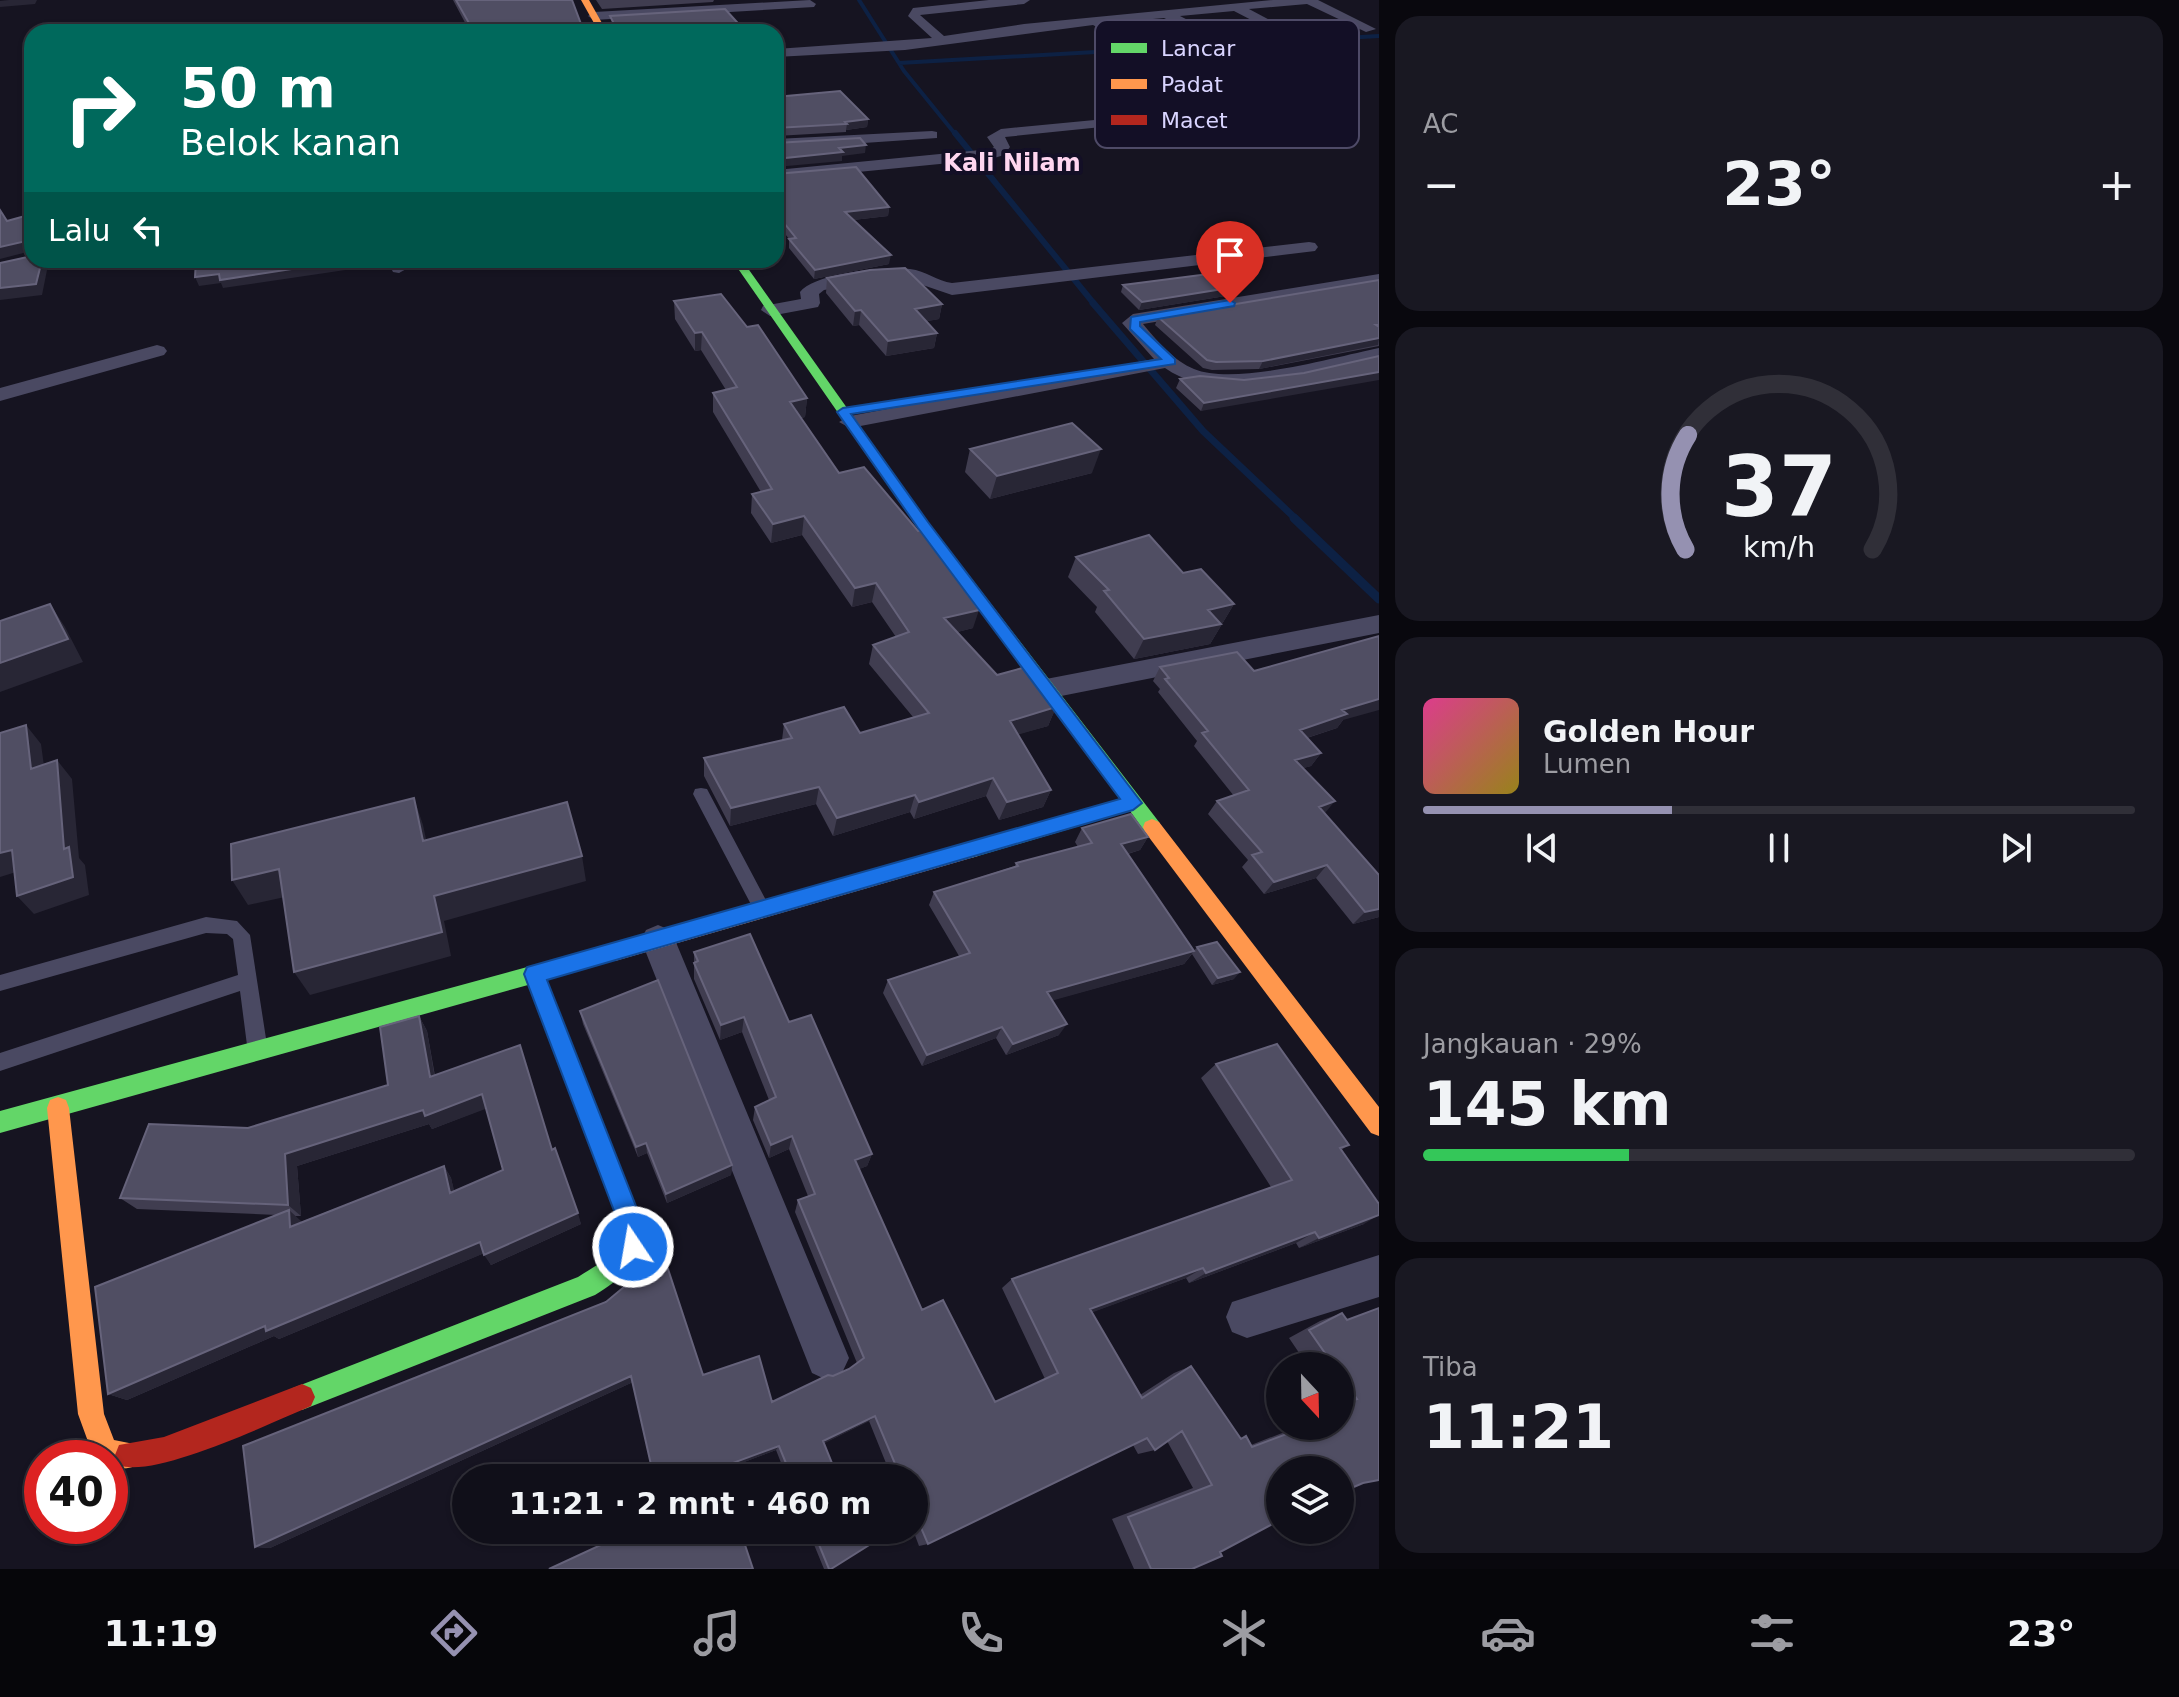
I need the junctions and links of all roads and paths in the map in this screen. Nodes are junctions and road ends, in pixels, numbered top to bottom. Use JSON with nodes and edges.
{"nodes":[{"id":1,"x":1024,"y":0,"type":"edge"},
{"id":2,"x":1222,"y":0,"type":"edge"},
{"id":3,"x":1309,"y":0,"type":"edge"},
{"id":4,"x":810,"y":4,"type":"dead end"},
{"id":5,"x":1236,"y":7,"type":"junction"},
{"id":6,"x":1166,"y":14,"type":"junction"},
{"id":7,"x":594,"y":16,"type":"edge"},
{"id":8,"x":1105,"y":20,"type":"edge"},
{"id":9,"x":1178,"y":20,"type":"edge"},
{"id":10,"x":1260,"y":20,"type":"edge"},
{"id":11,"x":1351,"y":20,"type":"edge"},
{"id":12,"x":1095,"y":21,"type":"edge"},
{"id":13,"x":1359,"y":24,"type":"edge"},
{"id":14,"x":1024,"y":28,"type":"junction"},
{"id":15,"x":1370,"y":29,"type":"dead end"},
{"id":16,"x":940,"y":39,"type":"junction"},
{"id":17,"x":1045,"y":42,"type":"dead end"},
{"id":18,"x":784,"y":53,"type":"edge"},
{"id":19,"x":1095,"y":124,"type":"edge"},
{"id":20,"x":932,"y":135,"type":"dead end"},
{"id":21,"x":784,"y":144,"type":"edge"},
{"id":22,"x":784,"y":174,"type":"edge"},
{"id":23,"x":1309,"y":247,"type":"dead end"},
{"id":24,"x":742,"y":268,"type":"edge"},
{"id":25,"x":1379,"y":279,"type":"edge"},
{"id":26,"x":770,"y":310,"type":"junction"},
{"id":27,"x":157,"y":351,"type":"dead end"},
{"id":28,"x":1379,"y":354,"type":"edge"},
{"id":29,"x":1150,"y":365,"type":"junction"},
{"id":30,"x":0,"y":395,"type":"edge"},
{"id":31,"x":846,"y":417,"type":"junction"},
{"id":32,"x":1379,"y":624,"type":"edge"},
{"id":33,"x":1046,"y":689,"type":"junction"},
{"id":34,"x":701,"y":794,"type":"dead end"},
{"id":35,"x":1133,"y":803,"type":"junction"},
{"id":36,"x":762,"y":910,"type":"junction"},
{"id":37,"x":658,"y":940,"type":"junction"},
{"id":38,"x":534,"y":974,"type":"junction"},
{"id":39,"x":247,"y":980,"type":"junction"},
{"id":40,"x":0,"y":983,"type":"edge"},
{"id":41,"x":258,"y":1051,"type":"junction"},
{"id":42,"x":0,"y":1062,"type":"edge"},
{"id":43,"x":58,"y":1108,"type":"junction"},
{"id":44,"x":0,"y":1122,"type":"edge"},
{"id":45,"x":1379,"y":1125,"type":"edge"},
{"id":46,"x":1379,"y":1276,"type":"edge"},
{"id":47,"x":1247,"y":1317,"type":"dead end"},
{"id":48,"x":827,"y":1358,"type":"dead end"}],
"edges":[{"from":1,"to":16,"type":"street"},
{"from":2,"to":5,"type":"street"},
{"from":3,"to":5,"type":"street"},
{"from":3,"to":11,"type":"street"},
{"from":4,"to":7,"type":"street"},
{"from":5,"to":6,"type":"street"},
{"from":5,"to":10,"type":"street"},
{"from":6,"to":8,"type":"street"},
{"from":6,"to":9,"type":"street"},
{"from":12,"to":14,"type":"street"},
{"from":13,"to":15,"type":"street"},
{"from":14,"to":16,"type":"street"},
{"from":14,"to":17,"type":"street"},
{"from":16,"to":18,"type":"street"},
{"from":19,"to":22,"type":"street"},
{"from":20,"to":21,"type":"street"},
{"from":23,"to":26,"type":"street"},
{"from":24,"to":26,"type":"street"},
{"from":25,"to":29,"type":"street"},
{"from":26,"to":31,"type":"street"},
{"from":27,"to":30,"type":"street"},
{"from":28,"to":29,"type":"street"},
{"from":29,"to":31,"type":"street"},
{"from":31,"to":33,"type":"street"},
{"from":32,"to":33,"type":"street"},
{"from":33,"to":35,"type":"street"},
{"from":34,"to":36,"type":"lane"},
{"from":35,"to":36,"type":"street"},
{"from":35,"to":45,"type":"street"},
{"from":36,"to":37,"type":"street"},
{"from":37,"to":38,"type":"street"},
{"from":37,"to":48,"type":"street"},
{"from":38,"to":41,"type":"street"},
{"from":38,"to":43,"type":"street"},
{"from":39,"to":40,"type":"lane"},
{"from":39,"to":41,"type":"lane"},
{"from":39,"to":42,"type":"lane"},
{"from":41,"to":43,"type":"street"},
{"from":43,"to":44,"type":"street"},
{"from":46,"to":47,"type":"street"}]}
